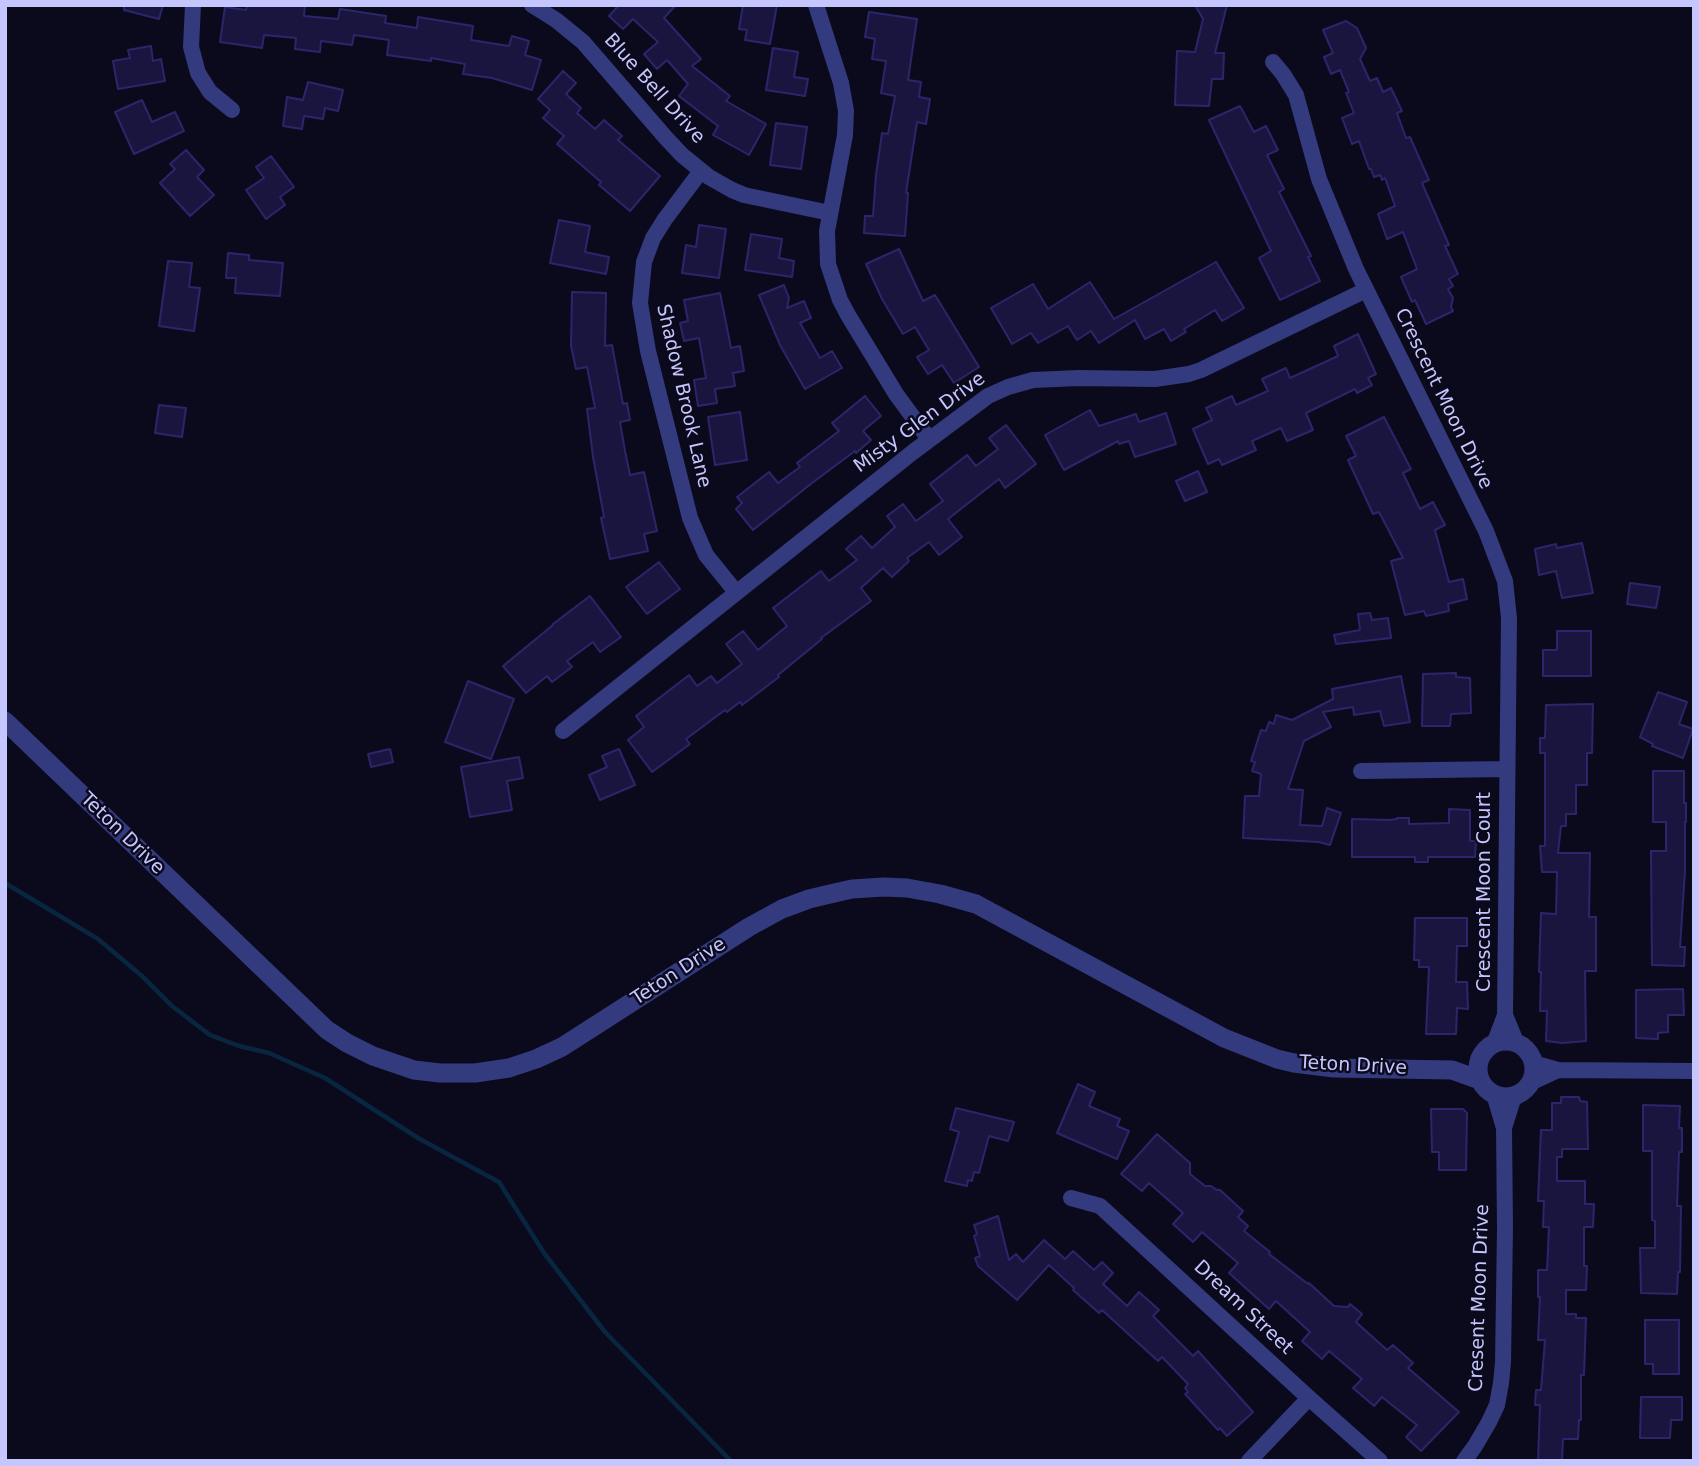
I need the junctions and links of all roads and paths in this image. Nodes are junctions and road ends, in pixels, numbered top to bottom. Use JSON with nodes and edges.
{"nodes":[{"id":1,"x":193,"y":5,"type":"edge"},
{"id":2,"x":532,"y":5,"type":"edge"},
{"id":3,"x":816,"y":5,"type":"edge"},
{"id":4,"x":1273,"y":62,"type":"dead end"},
{"id":5,"x":232,"y":110,"type":"dead end"},
{"id":6,"x":701,"y":170,"type":"junction"},
{"id":7,"x":830,"y":213,"type":"junction"},
{"id":8,"x":1366,"y":290,"type":"junction"},
{"id":9,"x":929,"y":439,"type":"junction"},
{"id":10,"x":736,"y":592,"type":"junction"},
{"id":11,"x":5,"y":721,"type":"edge"},
{"id":12,"x":563,"y":731,"type":"dead end"},
{"id":13,"x":1507,"y":769,"type":"junction"},
{"id":14,"x":1361,"y":771,"type":"dead end"},
{"id":15,"x":1505,"y":1015,"type":"junction"},
{"id":16,"x":1494,"y":1044,"type":"junction"},
{"id":17,"x":1517,"y":1044,"type":"junction"},
{"id":18,"x":1480,"y":1059,"type":"junction"},
{"id":19,"x":1532,"y":1063,"type":"junction"},
{"id":20,"x":1452,"y":1070,"type":"junction"},
{"id":21,"x":1558,"y":1070,"type":"junction"},
{"id":22,"x":1694,"y":1071,"type":"edge"},
{"id":23,"x":1480,"y":1080,"type":"junction"},
{"id":24,"x":1530,"y":1083,"type":"junction"},
{"id":25,"x":1494,"y":1094,"type":"junction"},
{"id":26,"x":1514,"y":1096,"type":"junction"},
{"id":27,"x":1504,"y":1128,"type":"junction"},
{"id":28,"x":1071,"y":1198,"type":"dead end"},
{"id":29,"x":1309,"y":1398,"type":"junction"},
{"id":30,"x":1249,"y":1461,"type":"edge"},
{"id":31,"x":1380,"y":1461,"type":"edge"},
{"id":32,"x":1464,"y":1461,"type":"edge"}],
"edges":[{"from":1,"to":5,"type":"street"},
{"from":2,"to":6,"type":"street","name":"Blue Bell Drive"},
{"from":3,"to":7,"type":"street"},
{"from":4,"to":8,"type":"street","name":"Crescent Moon Drive"},
{"from":6,"to":7,"type":"street","name":"Blue Bell Drive"},
{"from":6,"to":10,"type":"street","name":"Shadow Brook Lane"},
{"from":7,"to":9,"type":"street"},
{"from":8,"to":9,"type":"street","name":"Misty Glen Drive"},
{"from":8,"to":13,"type":"street","name":"Crescent Moon Drive"},
{"from":9,"to":10,"type":"street","name":"Misty Glen Drive"},
{"from":10,"to":12,"type":"street","name":"Misty Glen Drive"},
{"from":11,"to":20,"type":"street","name":"Teton Drive"},
{"from":13,"to":14,"type":"street"},
{"from":13,"to":15,"type":"street","name":"Crescent Moon Court"},
{"from":15,"to":16,"type":"street","name":"Crescent Moon Court"},
{"from":15,"to":17,"type":"street","name":"Crescent Moon Court"},
{"from":16,"to":17,"type":"street"},
{"from":16,"to":18,"type":"street"},
{"from":17,"to":19,"type":"street"},
{"from":18,"to":20,"type":"street","name":"Teton Drive"},
{"from":18,"to":23,"type":"street"},
{"from":19,"to":21,"type":"street"},
{"from":19,"to":24,"type":"street"},
{"from":20,"to":23,"type":"street","name":"Teton Drive"},
{"from":21,"to":22,"type":"street"},
{"from":21,"to":24,"type":"street"},
{"from":23,"to":25,"type":"street"},
{"from":24,"to":26,"type":"street"},
{"from":25,"to":26,"type":"street"},
{"from":25,"to":27,"type":"street","name":"Cresent Moon Drive"},
{"from":26,"to":27,"type":"street","name":"Cresent Moon Drive"},
{"from":27,"to":32,"type":"street","name":"Cresent Moon Drive"},
{"from":28,"to":29,"type":"street","name":"Dream Street"},
{"from":29,"to":30,"type":"street"},
{"from":29,"to":31,"type":"street","name":"Dream Street"}]}
